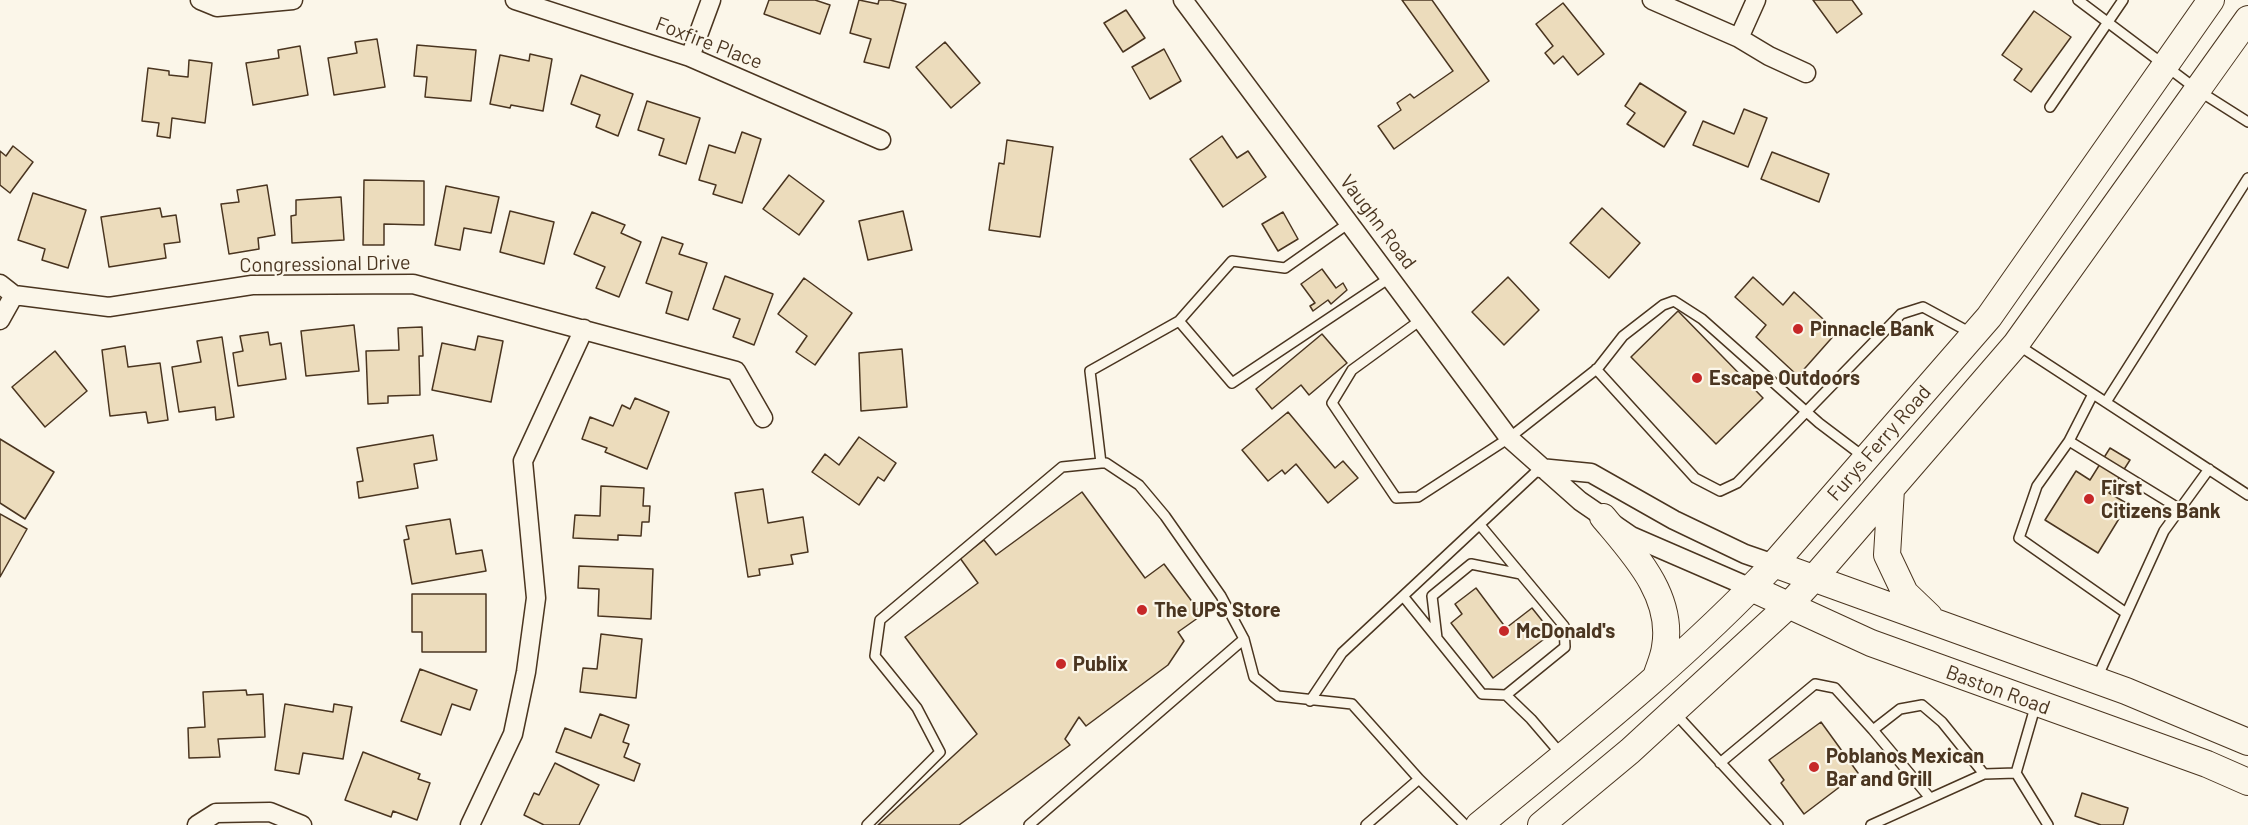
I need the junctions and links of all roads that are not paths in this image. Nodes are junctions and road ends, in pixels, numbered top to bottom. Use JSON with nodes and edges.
{"nodes":[{"id":1,"x":200,"y":0,"type":"edge"},
{"id":2,"x":293,"y":0,"type":"edge"},
{"id":3,"x":515,"y":0,"type":"edge"},
{"id":4,"x":711,"y":0,"type":"edge"},
{"id":5,"x":1183,"y":0,"type":"edge"},
{"id":6,"x":1652,"y":0,"type":"edge"},
{"id":7,"x":1756,"y":0,"type":"edge"},
{"id":8,"x":2078,"y":0,"type":"edge"},
{"id":9,"x":2123,"y":0,"type":"edge"},
{"id":10,"x":2211,"y":0,"type":"edge"},
{"id":11,"x":2248,"y":19,"type":"edge"},
{"id":12,"x":2107,"y":23,"type":"junction"},
{"id":13,"x":1739,"y":38,"type":"junction"},
{"id":14,"x":690,"y":57,"type":"junction"},
{"id":15,"x":2166,"y":65,"type":"junction"},
{"id":16,"x":1806,"y":73,"type":"dead end"},
{"id":17,"x":2199,"y":91,"type":"junction"},
{"id":18,"x":2050,"y":107,"type":"dead end"},
{"id":19,"x":2248,"y":122,"type":"edge"},
{"id":20,"x":881,"y":140,"type":"dead end"},
{"id":21,"x":2248,"y":178,"type":"edge"},
{"id":22,"x":1349,"y":222,"type":"junction"},
{"id":23,"x":1391,"y":277,"type":"junction"},
{"id":24,"x":7,"y":290,"type":"edge"},
{"id":25,"x":1422,"y":319,"type":"junction"},
{"id":26,"x":0,"y":320,"type":"edge"},
{"id":27,"x":1179,"y":321,"type":"junction"},
{"id":28,"x":584,"y":329,"type":"junction"},
{"id":29,"x":1974,"y":335,"type":"junction"},
{"id":30,"x":2016,"y":344,"type":"junction"},
{"id":31,"x":1596,"y":369,"type":"junction"},
{"id":32,"x":2093,"y":394,"type":"junction"},
{"id":33,"x":2106,"y":402,"type":"junction"},
{"id":34,"x":1808,"y":412,"type":"junction"},
{"id":35,"x":763,"y":418,"type":"dead end"},
{"id":36,"x":1509,"y":438,"type":"junction"},
{"id":37,"x":2069,"y":441,"type":"junction"},
{"id":38,"x":1865,"y":459,"type":"junction"},
{"id":39,"x":1101,"y":463,"type":"junction"},
{"id":40,"x":1540,"y":468,"type":"junction"},
{"id":41,"x":2210,"y":470,"type":"junction"},
{"id":42,"x":1891,"y":489,"type":"junction"},
{"id":43,"x":2248,"y":495,"type":"edge"},
{"id":44,"x":2180,"y":509,"type":"junction"},
{"id":45,"x":1603,"y":517,"type":"junction"},
{"id":46,"x":1480,"y":525,"type":"junction"},
{"id":47,"x":1774,"y":564,"type":"junction"},
{"id":48,"x":1521,"y":574,"type":"junction"},
{"id":49,"x":1814,"y":578,"type":"junction"},
{"id":50,"x":1751,"y":588,"type":"junction"},
{"id":51,"x":1403,"y":596,"type":"junction"},
{"id":52,"x":1789,"y":605,"type":"junction"},
{"id":53,"x":2126,"y":613,"type":"junction"},
{"id":54,"x":1935,"y":622,"type":"junction"},
{"id":55,"x":1244,"y":639,"type":"junction"},
{"id":56,"x":1437,"y":639,"type":"junction"},
{"id":57,"x":1657,"y":674,"type":"junction"},
{"id":58,"x":2096,"y":680,"type":"junction"},
{"id":59,"x":1506,"y":695,"type":"junction"},
{"id":60,"x":1310,"y":701,"type":"junction"},
{"id":61,"x":2036,"y":704,"type":"junction"},
{"id":62,"x":1674,"y":711,"type":"junction"},
{"id":63,"x":1873,"y":730,"type":"junction"},
{"id":64,"x":2248,"y":742,"type":"edge"},
{"id":65,"x":1563,"y":756,"type":"junction"},
{"id":66,"x":1720,"y":763,"type":"junction"},
{"id":67,"x":2016,"y":773,"type":"junction"},
{"id":68,"x":1984,"y":774,"type":"junction"},
{"id":69,"x":1419,"y":779,"type":"junction"},
{"id":70,"x":2248,"y":782,"type":"edge"},
{"id":71,"x":1930,"y":798,"type":"junction"},
{"id":72,"x":197,"y":825,"type":"edge"},
{"id":73,"x":302,"y":825,"type":"edge"},
{"id":74,"x":470,"y":825,"type":"edge"},
{"id":75,"x":867,"y":825,"type":"edge"},
{"id":76,"x":1029,"y":825,"type":"edge"},
{"id":77,"x":1366,"y":825,"type":"edge"},
{"id":78,"x":1465,"y":825,"type":"edge"},
{"id":79,"x":1479,"y":825,"type":"edge"},
{"id":80,"x":1541,"y":825,"type":"edge"},
{"id":81,"x":1778,"y":825,"type":"edge"},
{"id":82,"x":1870,"y":825,"type":"edge"},
{"id":83,"x":2048,"y":825,"type":"edge"}],
"edges":[{"from":1,"to":2,"type":"street"},
{"from":3,"to":14,"type":"street","name":"Foxfire Place"},
{"from":4,"to":14,"type":"street"},
{"from":5,"to":22,"type":"street","name":"Vaughn Road"},
{"from":6,"to":13,"type":"street"},
{"from":7,"to":13,"type":"street"},
{"from":8,"to":12,"type":"lane"},
{"from":9,"to":12,"type":"lane"},
{"from":10,"to":15,"type":"main road","name":"Furys Ferry Road"},
{"from":11,"to":17,"type":"main road","name":"Furys Ferry Road"},
{"from":12,"to":15,"type":"lane"},
{"from":12,"to":18,"type":"lane"},
{"from":13,"to":16,"type":"street"},
{"from":14,"to":20,"type":"street","name":"Foxfire Place"},
{"from":15,"to":17,"type":"lane"},
{"from":15,"to":29,"type":"main road","name":"Furys Ferry Road"},
{"from":17,"to":19,"type":"lane"},
{"from":17,"to":30,"type":"main road","name":"Furys Ferry Road"},
{"from":21,"to":33,"type":"lane"},
{"from":22,"to":23,"type":"street","name":"Vaughn Road"},
{"from":22,"to":27,"type":"lane"},
{"from":23,"to":25,"type":"street","name":"Vaughn Road"},
{"from":23,"to":27,"type":"lane"},
{"from":24,"to":26,"type":"street"},
{"from":24,"to":28,"type":"street","name":"Congressional Drive"},
{"from":25,"to":36,"type":"street","name":"Vaughn Road"},
{"from":25,"to":36,"type":"lane"},
{"from":27,"to":39,"type":"lane"},
{"from":28,"to":35,"type":"street","name":"Congressional Drive"},
{"from":28,"to":74,"type":"street"},
{"from":29,"to":34,"type":"lane"},
{"from":29,"to":38,"type":"main road","name":"Furys Ferry Road"},
{"from":30,"to":32,"type":"lane"},
{"from":30,"to":42,"type":"main road","name":"Furys Ferry Road"},
{"from":31,"to":34,"type":"lane"},
{"from":31,"to":34,"type":"lane"},
{"from":31,"to":36,"type":"lane"},
{"from":32,"to":33,"type":"lane"},
{"from":32,"to":37,"type":"lane"},
{"from":33,"to":41,"type":"lane"},
{"from":34,"to":38,"type":"lane"},
{"from":36,"to":40,"type":"street","name":"Vaughn Road"},
{"from":37,"to":44,"type":"lane"},
{"from":37,"to":53,"type":"lane"},
{"from":38,"to":47,"type":"main road","name":"Furys Ferry Road"},
{"from":39,"to":55,"type":"lane"},
{"from":39,"to":75,"type":"lane"},
{"from":40,"to":45,"type":"street","name":"Vaughn Road"},
{"from":40,"to":46,"type":"lane"},
{"from":40,"to":47,"type":"street"},
{"from":41,"to":43,"type":"lane"},
{"from":41,"to":44,"type":"lane"},
{"from":42,"to":49,"type":"main road","name":"Furys Ferry Road"},
{"from":42,"to":54,"type":"main road"},
{"from":44,"to":53,"type":"lane"},
{"from":45,"to":50,"type":"street","name":"Vaughn Road"},
{"from":45,"to":57,"type":"main road"},
{"from":46,"to":48,"type":"lane"},
{"from":46,"to":51,"type":"lane"},
{"from":47,"to":49,"type":"main road"},
{"from":47,"to":50,"type":"main road","name":"Furys Ferry Road"},
{"from":48,"to":56,"type":"lane"},
{"from":48,"to":59,"type":"lane"},
{"from":49,"to":52,"type":"main road","name":"Furys Ferry Road"},
{"from":49,"to":54,"type":"main road"},
{"from":50,"to":52,"type":"main road","name":"Baston Road"},
{"from":50,"to":57,"type":"main road","name":"Furys Ferry Road"},
{"from":51,"to":56,"type":"lane"},
{"from":51,"to":60,"type":"lane"},
{"from":52,"to":61,"type":"main road","name":"Baston Road"},
{"from":52,"to":62,"type":"main road","name":"Furys Ferry Road"},
{"from":53,"to":58,"type":"lane"},
{"from":54,"to":58,"type":"main road"},
{"from":55,"to":60,"type":"lane"},
{"from":55,"to":76,"type":"lane"},
{"from":56,"to":59,"type":"lane"},
{"from":57,"to":65,"type":"main road","name":"Furys Ferry Road"},
{"from":58,"to":64,"type":"main road"},
{"from":59,"to":65,"type":"lane"},
{"from":60,"to":69,"type":"lane"},
{"from":61,"to":67,"type":"lane"},
{"from":61,"to":70,"type":"main road","name":"Baston Road"},
{"from":62,"to":66,"type":"lane"},
{"from":62,"to":80,"type":"main road","name":"Furys Ferry Road"},
{"from":63,"to":66,"type":"lane"},
{"from":63,"to":68,"type":"lane"},
{"from":63,"to":71,"type":"lane"},
{"from":65,"to":79,"type":"main road","name":"Furys Ferry Road"},
{"from":66,"to":81,"type":"lane"},
{"from":67,"to":68,"type":"lane"},
{"from":67,"to":83,"type":"lane"},
{"from":68,"to":71,"type":"lane"},
{"from":69,"to":77,"type":"lane"},
{"from":69,"to":78,"type":"lane"},
{"from":71,"to":82,"type":"lane"},
{"from":72,"to":73,"type":"street"}]}
